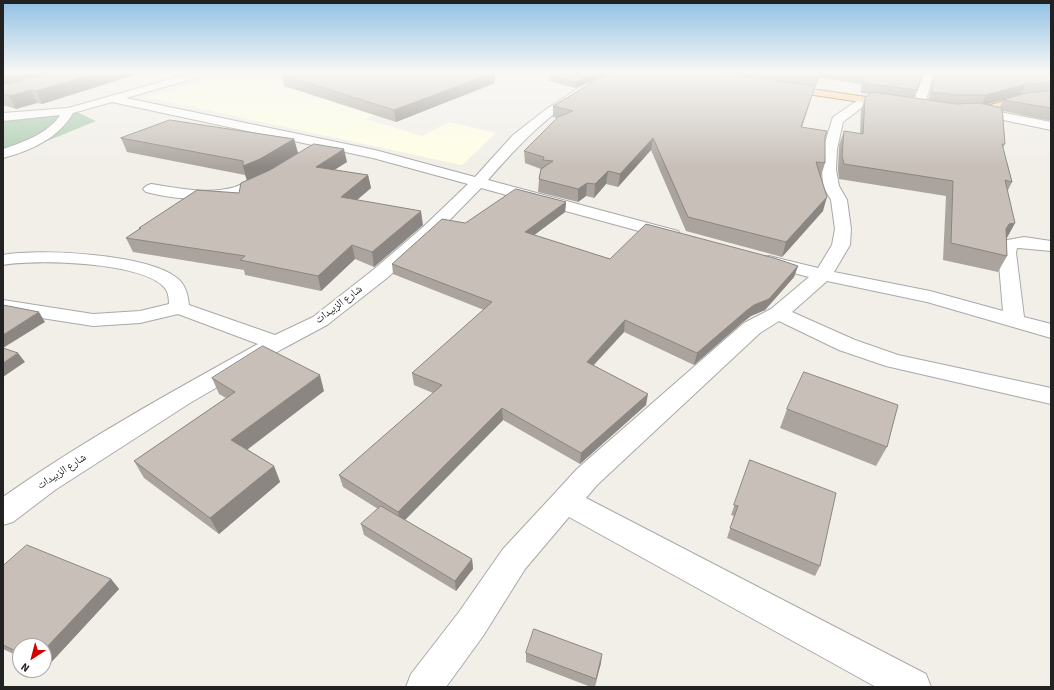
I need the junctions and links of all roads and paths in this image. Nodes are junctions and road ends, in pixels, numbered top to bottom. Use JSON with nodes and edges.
{"nodes":[{"id":1,"x":94,"y":104,"type":"edge"},
{"id":2,"x":137,"y":104,"type":"edge"},
{"id":3,"x":561,"y":104,"type":"edge"},
{"id":4,"x":859,"y":104,"type":"edge"},
{"id":5,"x":899,"y":104,"type":"edge"},
{"id":6,"x":1002,"y":104,"type":"edge"},
{"id":7,"x":914,"y":106,"type":"edge"},
{"id":8,"x":69,"y":111,"type":"junction"},
{"id":9,"x":957,"y":111,"type":"edge"},
{"id":10,"x":972,"y":111,"type":"junction"},
{"id":11,"x":3,"y":116,"type":"edge"},
{"id":12,"x":1051,"y":126,"type":"edge"},
{"id":13,"x":325,"y":144,"type":"junction"},
{"id":14,"x":3,"y":154,"type":"edge"},
{"id":15,"x":306,"y":155,"type":"edge"},
{"id":16,"x":281,"y":170,"type":"edge"},
{"id":17,"x":479,"y":181,"type":"junction"},
{"id":18,"x":151,"y":189,"type":"dead end"},
{"id":19,"x":684,"y":238,"type":"edge"},
{"id":20,"x":1051,"y":246,"type":"edge"},
{"id":21,"x":753,"y":257,"type":"edge"},
{"id":22,"x":3,"y":260,"type":"edge"},
{"id":23,"x":823,"y":275,"type":"junction"},
{"id":24,"x":3,"y":306,"type":"edge"},
{"id":25,"x":179,"y":308,"type":"junction"},
{"id":26,"x":778,"y":313,"type":"junction"},
{"id":27,"x":1014,"y":320,"type":"junction"},
{"id":28,"x":1051,"y":331,"type":"edge"},
{"id":29,"x":276,"y":343,"type":"junction"},
{"id":30,"x":1051,"y":396,"type":"edge"},
{"id":31,"x":565,"y":501,"type":"junction"},
{"id":32,"x":3,"y":513,"type":"edge"},
{"id":33,"x":424,"y":687,"type":"edge"},
{"id":34,"x":913,"y":687,"type":"edge"}],
"edges":[{"from":1,"to":8,"type":"street"},
{"from":2,"to":13,"type":"street"},
{"from":3,"to":17,"type":"street","name":"شارع الزبيدات"},
{"from":4,"to":23,"type":"street"},
{"from":5,"to":7,"type":"main road"},
{"from":6,"to":10,"type":"main road"},
{"from":8,"to":11,"type":"street"},
{"from":8,"to":14,"type":"street"},
{"from":9,"to":10,"type":"main road"},
{"from":10,"to":12,"type":"street"},
{"from":13,"to":15,"type":"street"},
{"from":13,"to":17,"type":"street"},
{"from":16,"to":18,"type":"street"},
{"from":17,"to":19,"type":"street"},
{"from":17,"to":29,"type":"street","name":"شارع الزبيدات"},
{"from":20,"to":27,"type":"street"},
{"from":21,"to":23,"type":"street"},
{"from":22,"to":25,"type":"street"},
{"from":23,"to":26,"type":"street"},
{"from":23,"to":27,"type":"street"},
{"from":24,"to":25,"type":"street"},
{"from":25,"to":29,"type":"street"},
{"from":26,"to":30,"type":"street"},
{"from":26,"to":31,"type":"street"},
{"from":27,"to":28,"type":"street"},
{"from":29,"to":32,"type":"street","name":"شارع الزبيدات"},
{"from":31,"to":33,"type":"street"},
{"from":31,"to":34,"type":"street"}]}
